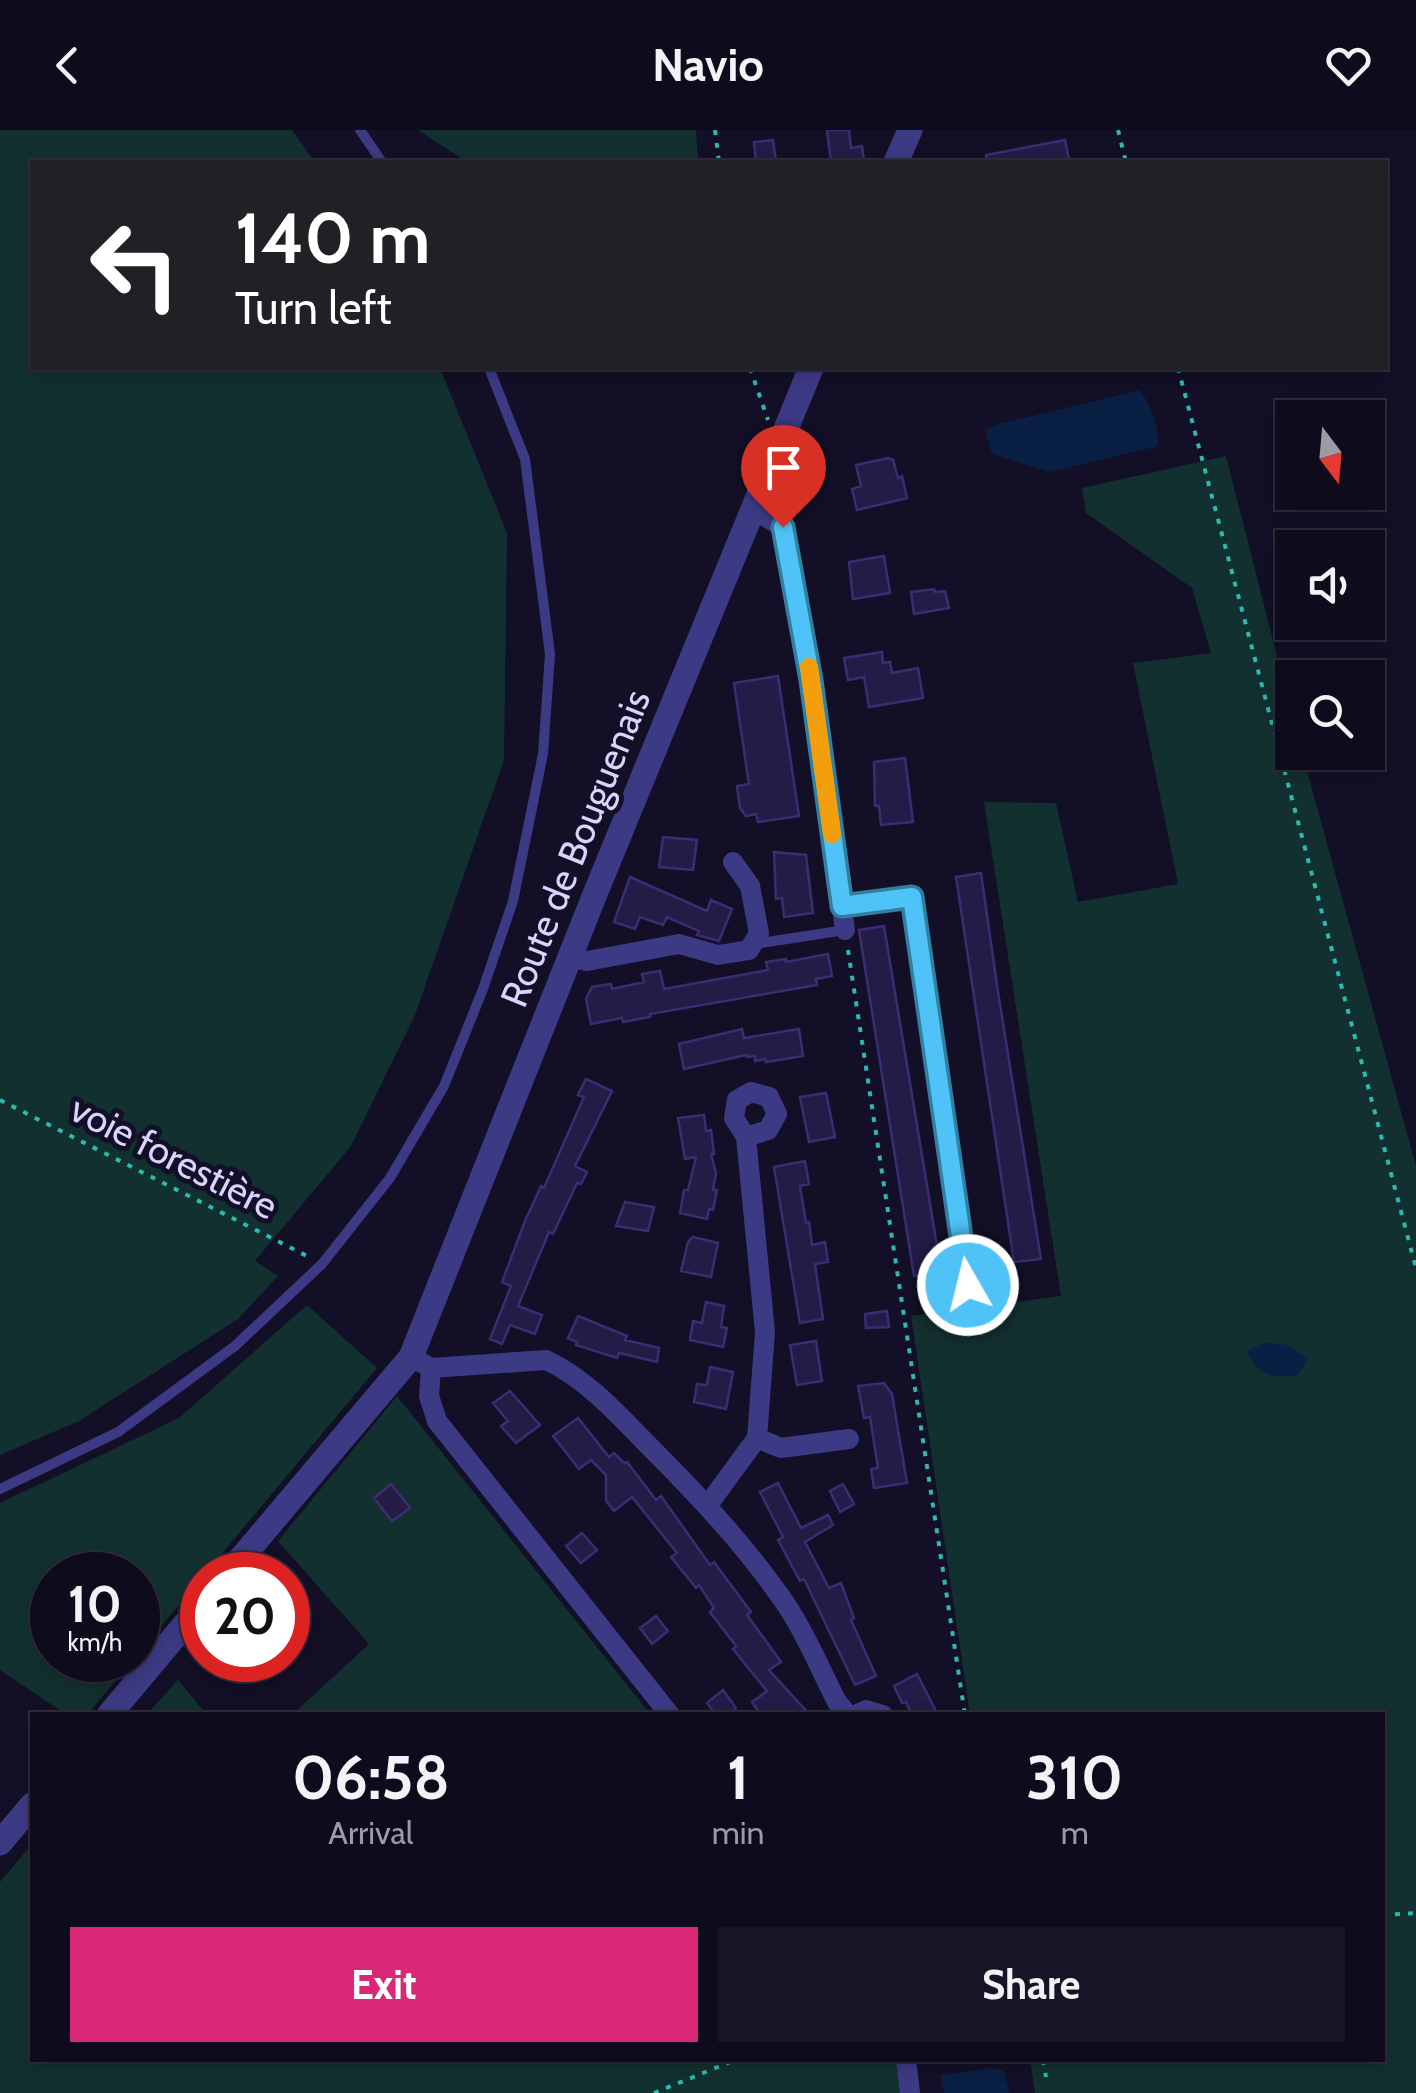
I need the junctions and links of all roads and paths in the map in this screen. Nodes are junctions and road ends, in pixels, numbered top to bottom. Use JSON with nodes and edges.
{"nodes":[{"id":1,"x":360,"y":130,"type":"edge"},
{"id":2,"x":714,"y":130,"type":"edge"},
{"id":3,"x":910,"y":130,"type":"edge"},
{"id":4,"x":1118,"y":130,"type":"edge"},
{"id":5,"x":381,"y":160,"type":"edge"},
{"id":6,"x":720,"y":160,"type":"edge"},
{"id":7,"x":897,"y":160,"type":"edge"},
{"id":8,"x":1126,"y":160,"type":"edge"},
{"id":9,"x":491,"y":370,"type":"edge"},
{"id":10,"x":751,"y":370,"type":"edge"},
{"id":11,"x":810,"y":370,"type":"edge"},
{"id":12,"x":1179,"y":370,"type":"edge"},
{"id":13,"x":780,"y":444,"type":"junction"},
{"id":14,"x":754,"y":510,"type":"junction"},
{"id":15,"x":733,"y":862,"type":"dead end"},
{"id":16,"x":842,"y":906,"type":"junction"},
{"id":17,"x":846,"y":930,"type":"junction"},
{"id":18,"x":755,"y":944,"type":"junction"},
{"id":19,"x":572,"y":958,"type":"junction"},
{"id":20,"x":0,"y":1100,"type":"edge"},
{"id":21,"x":746,"y":1137,"type":"dead end"},
{"id":22,"x":322,"y":1264,"type":"junction"},
{"id":23,"x":1416,"y":1268,"type":"edge"},
{"id":24,"x":968,"y":1285,"type":"dead end"},
{"id":25,"x":421,"y":1362,"type":"junction"},
{"id":26,"x":757,"y":1438,"type":"junction"},
{"id":27,"x":849,"y":1439,"type":"dead end"},
{"id":28,"x":0,"y":1489,"type":"edge"},
{"id":29,"x":708,"y":1506,"type":"junction"},
{"id":30,"x":249,"y":1552,"type":"edge"},
{"id":31,"x":180,"y":1630,"type":"edge"},
{"id":32,"x":112,"y":1712,"type":"edge"},
{"id":33,"x":668,"y":1712,"type":"edge"},
{"id":34,"x":849,"y":1712,"type":"edge"},
{"id":35,"x":965,"y":1712,"type":"edge"},
{"id":36,"x":30,"y":1807,"type":"edge"},
{"id":37,"x":0,"y":1843,"type":"edge"},
{"id":38,"x":1416,"y":1913,"type":"edge"},
{"id":39,"x":1385,"y":1915,"type":"edge"},
{"id":40,"x":730,"y":2062,"type":"edge"},
{"id":41,"x":906,"y":2062,"type":"edge"},
{"id":42,"x":1043,"y":2062,"type":"edge"},
{"id":43,"x":1046,"y":2077,"type":"dead end"},
{"id":44,"x":654,"y":2093,"type":"edge"},
{"id":45,"x":910,"y":2093,"type":"edge"}],
"edges":[{"from":1,"to":5,"type":"lane"},
{"from":2,"to":6,"type":"path"},
{"from":3,"to":7,"type":"street"},
{"from":4,"to":8,"type":"path"},
{"from":9,"to":22,"type":"lane"},
{"from":10,"to":13,"type":"path"},
{"from":11,"to":13,"type":"street","name":"Route de Bouguenais"},
{"from":12,"to":23,"type":"path"},
{"from":13,"to":14,"type":"street","name":"Route de Bouguenais"},
{"from":14,"to":16,"type":"street"},
{"from":14,"to":19,"type":"street","name":"Route de Bouguenais"},
{"from":15,"to":18,"type":"street"},
{"from":16,"to":17,"type":"street"},
{"from":16,"to":24,"type":"lane"},
{"from":17,"to":18,"type":"lane"},
{"from":17,"to":35,"type":"path"},
{"from":18,"to":19,"type":"street"},
{"from":19,"to":25,"type":"street","name":"Route de Bouguenais"},
{"from":20,"to":22,"type":"path","name":"voie forestière"},
{"from":21,"to":26,"type":"street"},
{"from":22,"to":28,"type":"lane"},
{"from":25,"to":29,"type":"street"},
{"from":25,"to":30,"type":"street","name":"Route de Bouguenais"},
{"from":25,"to":33,"type":"street"},
{"from":26,"to":27,"type":"street"},
{"from":26,"to":29,"type":"street"},
{"from":29,"to":34,"type":"street"},
{"from":31,"to":32,"type":"street"},
{"from":36,"to":37,"type":"street"},
{"from":38,"to":39,"type":"path"},
{"from":40,"to":44,"type":"path"},
{"from":41,"to":45,"type":"street"},
{"from":42,"to":43,"type":"path"}]}
